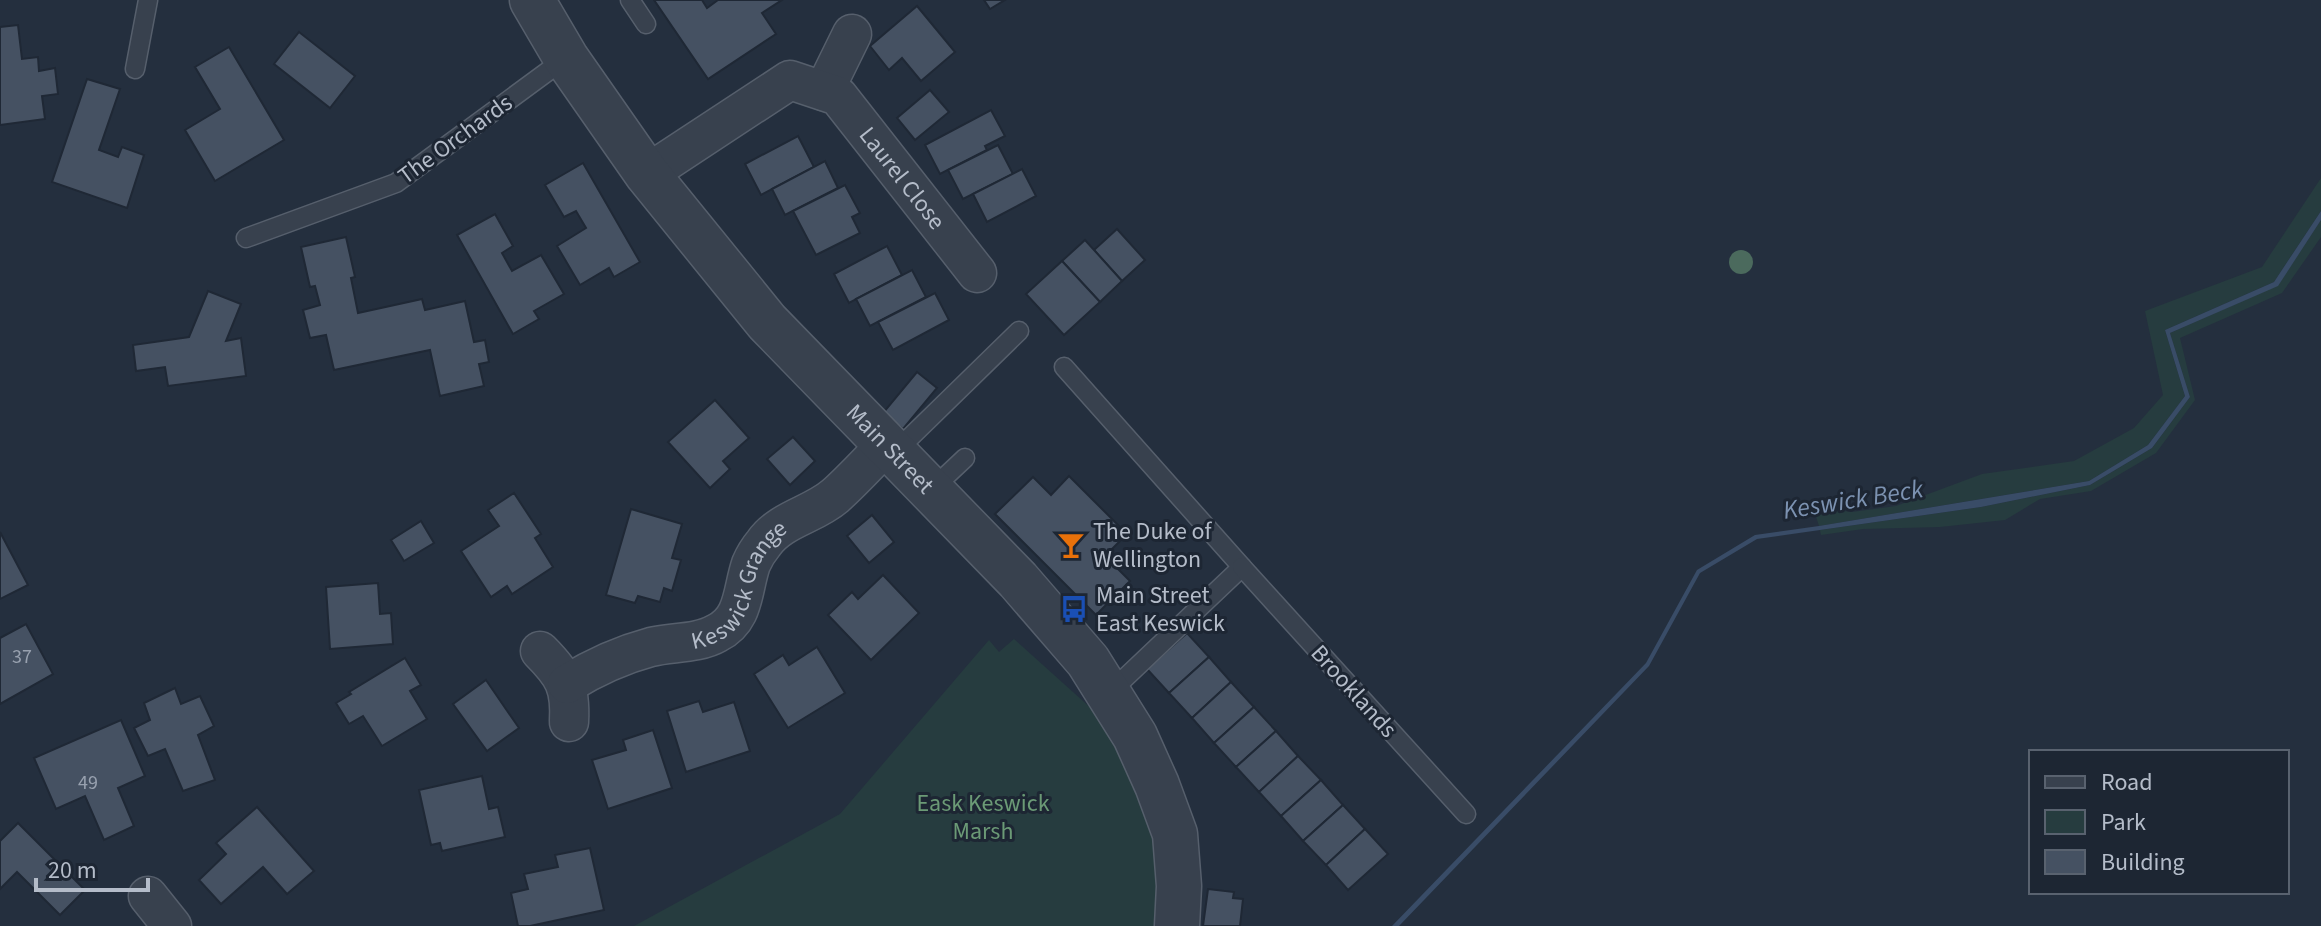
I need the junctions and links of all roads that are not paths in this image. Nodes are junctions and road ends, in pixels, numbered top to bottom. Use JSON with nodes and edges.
{"nodes":[{"id":1,"x":148,"y":0,"type":"edge"},
{"id":2,"x":532,"y":0,"type":"edge"},
{"id":3,"x":630,"y":0,"type":"edge"},
{"id":4,"x":646,"y":24,"type":"dead end"},
{"id":5,"x":852,"y":34,"type":"dead end"},
{"id":6,"x":566,"y":58,"type":"junction"},
{"id":7,"x":135,"y":69,"type":"dead end"},
{"id":8,"x":824,"y":91,"type":"junction"},
{"id":9,"x":647,"y":174,"type":"junction"},
{"id":10,"x":246,"y":238,"type":"dead end"},
{"id":11,"x":977,"y":273,"type":"dead end"},
{"id":12,"x":1019,"y":331,"type":"dead end"},
{"id":13,"x":1064,"y":367,"type":"dead end"},
{"id":14,"x":891,"y":448,"type":"junction"},
{"id":15,"x":965,"y":458,"type":"dead end"},
{"id":16,"x":931,"y":490,"type":"junction"},
{"id":17,"x":1242,"y":567,"type":"junction"},
{"id":18,"x":540,"y":651,"type":"dead end"},
{"id":19,"x":567,"y":684,"type":"junction"},
{"id":20,"x":1108,"y":694,"type":"junction"},
{"id":21,"x":569,"y":722,"type":"dead end"},
{"id":22,"x":1466,"y":814,"type":"dead end"},
{"id":23,"x":148,"y":896,"type":"dead end"},
{"id":24,"x":172,"y":926,"type":"edge"},
{"id":25,"x":1177,"y":926,"type":"edge"}],
"edges":[{"from":1,"to":7,"type":"lane"},
{"from":2,"to":6,"type":"street","name":"Main Street"},
{"from":3,"to":4,"type":"lane"},
{"from":5,"to":8,"type":"street"},
{"from":6,"to":9,"type":"street","name":"Main Street"},
{"from":6,"to":10,"type":"lane","name":"The Orchards"},
{"from":8,"to":9,"type":"street","name":"Laurel Close"},
{"from":8,"to":11,"type":"street","name":"Laurel Close"},
{"from":9,"to":14,"type":"street","name":"Main Street"},
{"from":12,"to":14,"type":"lane"},
{"from":13,"to":17,"type":"lane","name":"Brooklands"},
{"from":14,"to":16,"type":"street","name":"Main Street"},
{"from":14,"to":19,"type":"street","name":"Keswick Grange"},
{"from":15,"to":16,"type":"lane"},
{"from":16,"to":20,"type":"street","name":"Main Street"},
{"from":17,"to":20,"type":"lane"},
{"from":17,"to":22,"type":"lane","name":"Brooklands"},
{"from":18,"to":19,"type":"street"},
{"from":19,"to":21,"type":"street"},
{"from":20,"to":25,"type":"street","name":"Main Street"},
{"from":23,"to":24,"type":"street"}]}
